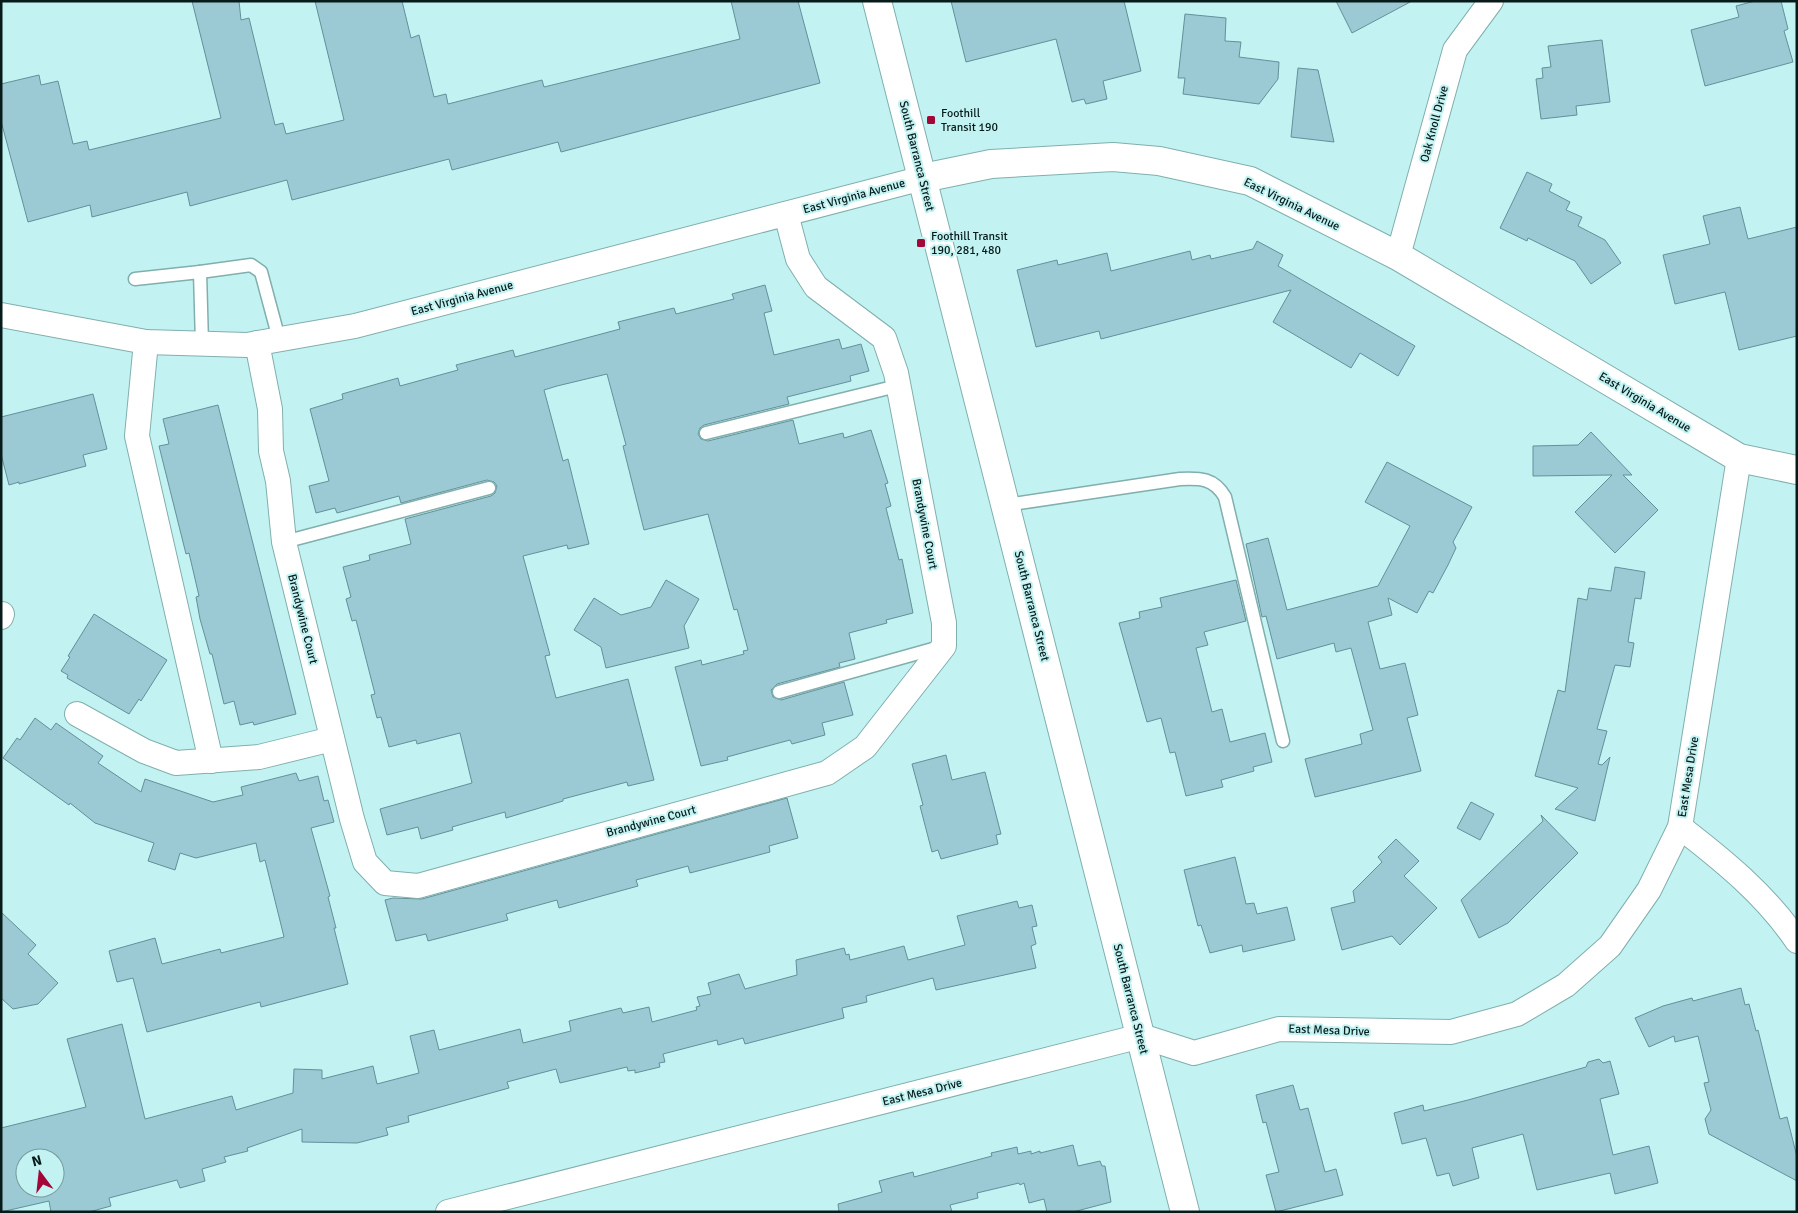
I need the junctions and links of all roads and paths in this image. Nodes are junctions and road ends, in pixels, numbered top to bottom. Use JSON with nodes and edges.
{"nodes":[{"id":1,"x":877,"y":1,"type":"edge"},
{"id":2,"x":1491,"y":1,"type":"edge"},
{"id":3,"x":923,"y":178,"type":"junction"},
{"id":4,"x":786,"y":214,"type":"junction"},
{"id":5,"x":1398,"y":256,"type":"junction"},
{"id":6,"x":200,"y":272,"type":"junction"},
{"id":7,"x":135,"y":279,"type":"dead end"},
{"id":8,"x":1,"y":315,"type":"edge"},
{"id":9,"x":268,"y":341,"type":"junction"},
{"id":10,"x":146,"y":342,"type":"junction"},
{"id":11,"x":202,"y":344,"type":"junction"},
{"id":12,"x":897,"y":386,"type":"junction"},
{"id":13,"x":706,"y":433,"type":"dead end"},
{"id":14,"x":1739,"y":458,"type":"junction"},
{"id":15,"x":1797,"y":470,"type":"edge"},
{"id":16,"x":489,"y":488,"type":"dead end"},
{"id":17,"x":1006,"y":505,"type":"junction"},
{"id":18,"x":284,"y":542,"type":"junction"},
{"id":19,"x":944,"y":646,"type":"junction"},
{"id":20,"x":779,"y":692,"type":"dead end"},
{"id":21,"x":77,"y":714,"type":"dead end"},
{"id":22,"x":332,"y":739,"type":"junction"},
{"id":23,"x":1283,"y":741,"type":"dead end"},
{"id":24,"x":211,"y":761,"type":"junction"},
{"id":25,"x":1680,"y":827,"type":"junction"},
{"id":26,"x":1797,"y":941,"type":"edge"},
{"id":27,"x":1141,"y":1036,"type":"junction"},
{"id":28,"x":448,"y":1212,"type":"edge"},
{"id":29,"x":1185,"y":1212,"type":"edge"}],
"edges":[{"from":1,"to":3,"type":"main road","name":"South Barranca Street"},
{"from":2,"to":5,"type":"street","name":"Oak Knoll Drive"},
{"from":3,"to":4,"type":"street","name":"East Virginia Avenue"},
{"from":3,"to":5,"type":"main road","name":"East Virginia Avenue"},
{"from":3,"to":17,"type":"main road","name":"South Barranca Street"},
{"from":4,"to":9,"type":"street","name":"East Virginia Avenue"},
{"from":4,"to":12,"type":"street","name":"Brandywine Court"},
{"from":5,"to":14,"type":"main road","name":"East Virginia Avenue"},
{"from":6,"to":7,"type":"lane"},
{"from":6,"to":9,"type":"lane"},
{"from":6,"to":11,"type":"lane"},
{"from":8,"to":10,"type":"street","name":"East Virginia Avenue"},
{"from":9,"to":11,"type":"street","name":"East Virginia Avenue"},
{"from":9,"to":18,"type":"street","name":"Brandywine Court"},
{"from":10,"to":11,"type":"street","name":"East Virginia Avenue"},
{"from":10,"to":24,"type":"street"},
{"from":12,"to":13,"type":"lane"},
{"from":12,"to":19,"type":"street","name":"Brandywine Court"},
{"from":14,"to":15,"type":"main road","name":"East Virginia Avenue"},
{"from":14,"to":25,"type":"street","name":"East Mesa Drive"},
{"from":16,"to":18,"type":"lane"},
{"from":17,"to":23,"type":"lane"},
{"from":17,"to":27,"type":"main road","name":"South Barranca Street"},
{"from":18,"to":22,"type":"street","name":"Brandywine Court"},
{"from":19,"to":20,"type":"lane"},
{"from":19,"to":22,"type":"street","name":"Brandywine Court"},
{"from":21,"to":24,"type":"street"},
{"from":22,"to":24,"type":"street"},
{"from":25,"to":26,"type":"street"},
{"from":25,"to":27,"type":"street","name":"East Mesa Drive"},
{"from":27,"to":28,"type":"street","name":"East Mesa Drive"},
{"from":27,"to":29,"type":"main road","name":"South Barranca Street"}]}
